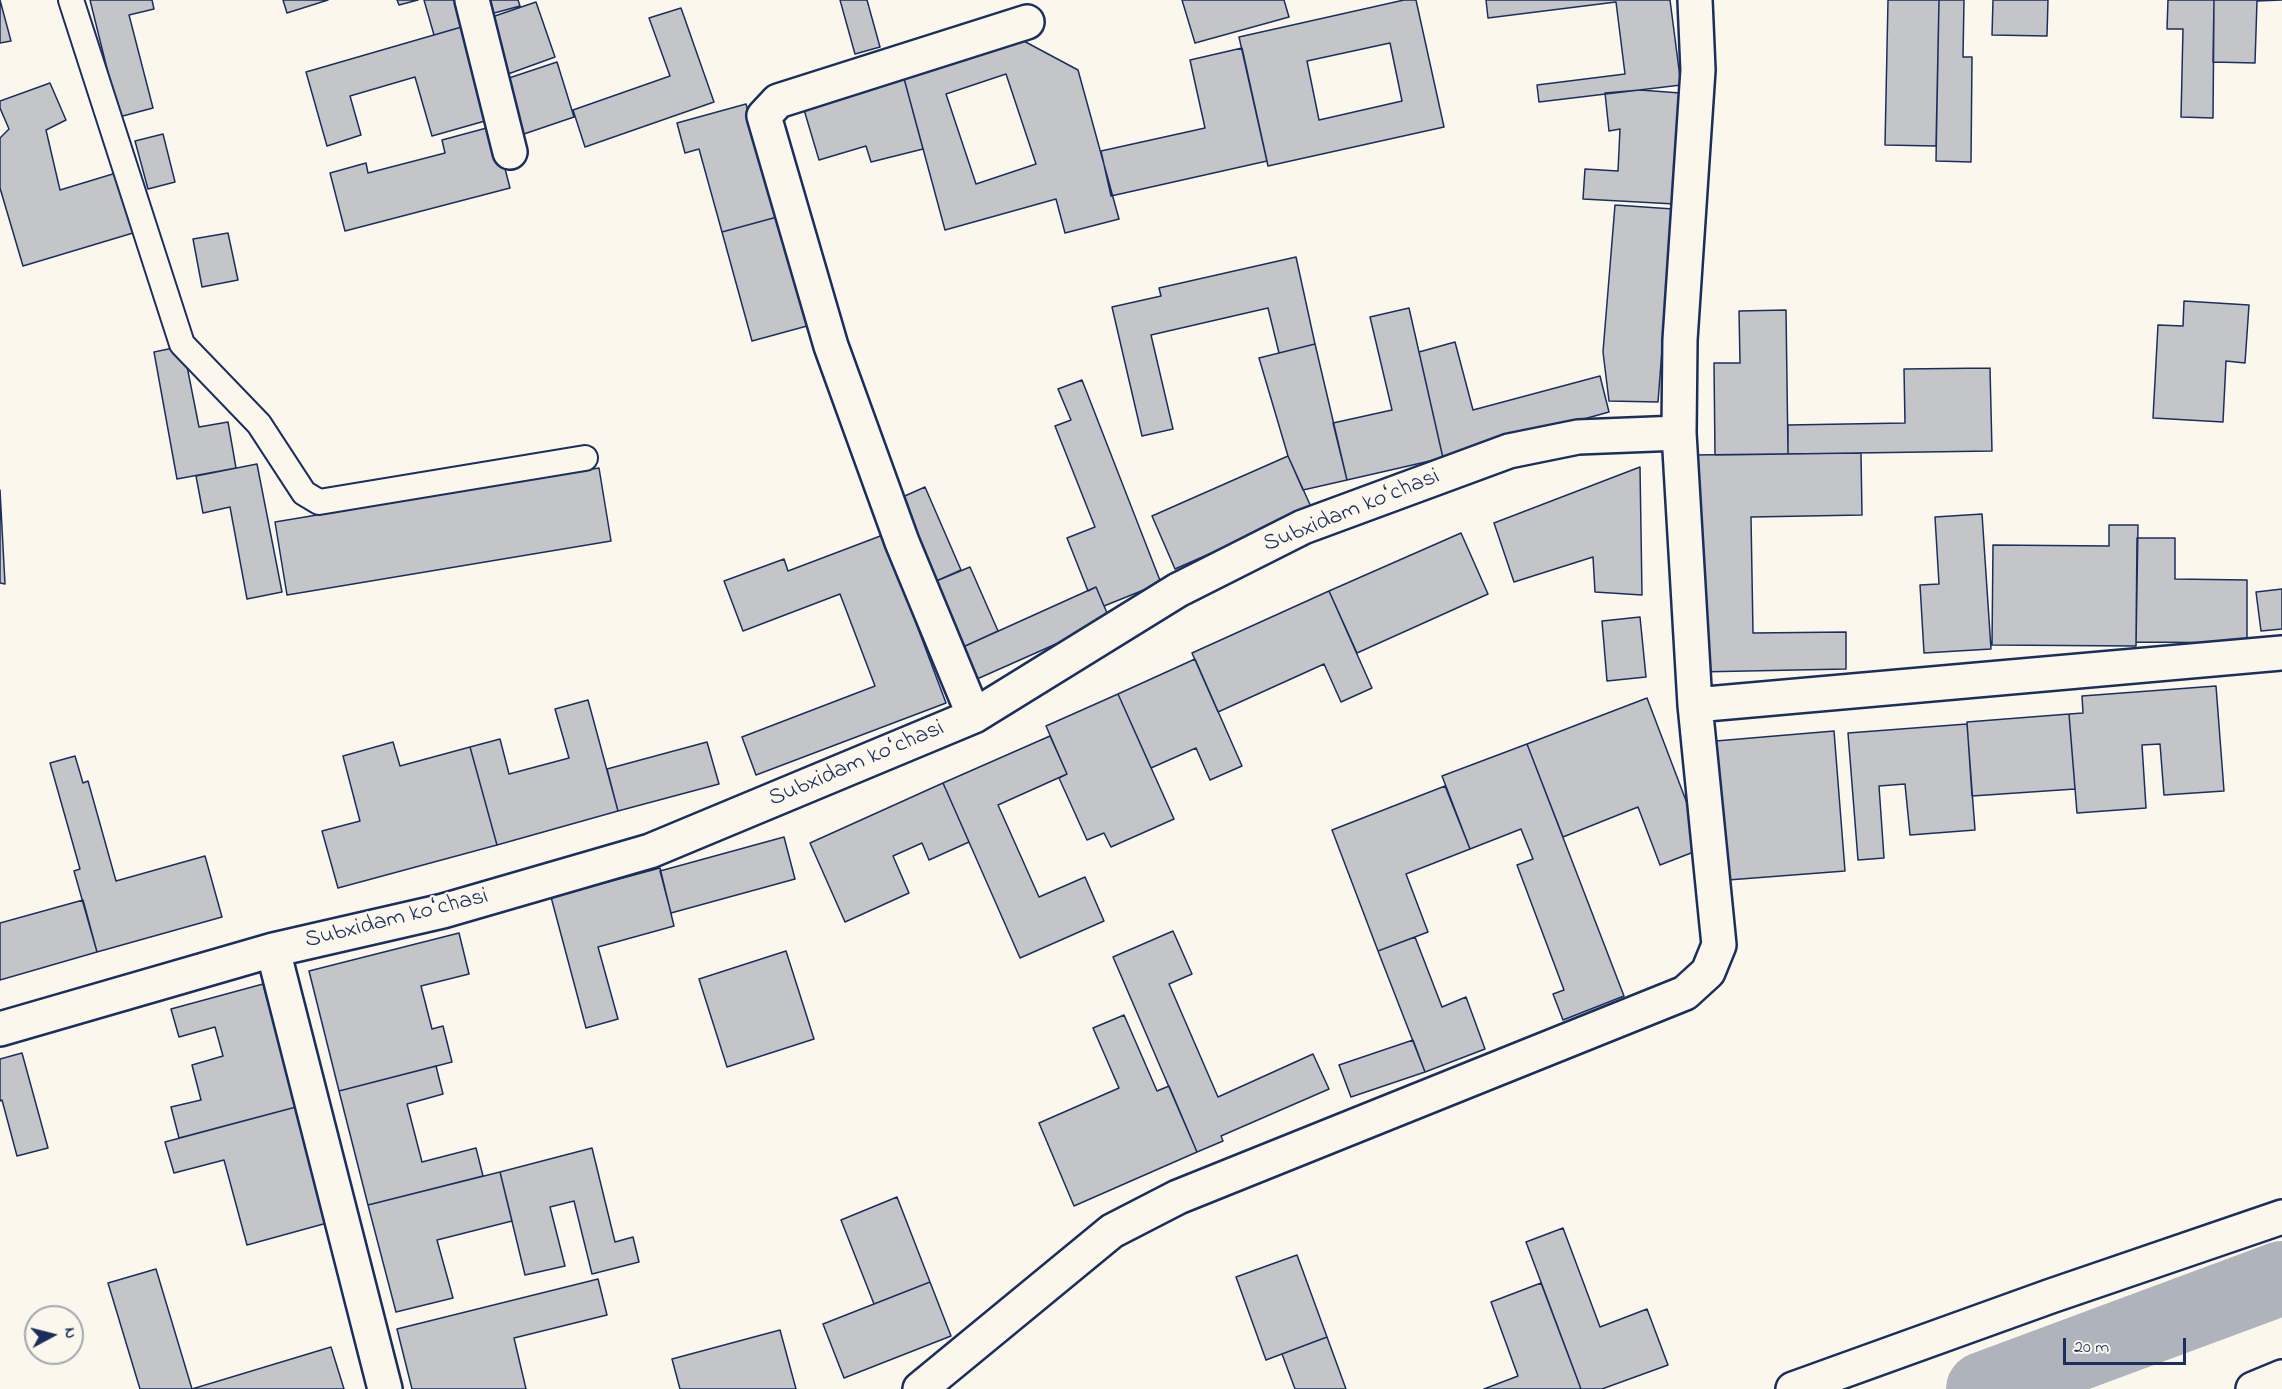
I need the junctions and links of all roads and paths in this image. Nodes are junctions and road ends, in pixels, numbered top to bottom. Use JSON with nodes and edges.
{"nodes":[{"id":1,"x":71,"y":0,"type":"edge"},
{"id":2,"x":472,"y":0,"type":"edge"},
{"id":3,"x":1695,"y":0,"type":"edge"},
{"id":4,"x":1027,"y":22,"type":"dead end"},
{"id":5,"x":510,"y":152,"type":"dead end"},
{"id":6,"x":1679,"y":433,"type":"junction"},
{"id":7,"x":585,"y":458,"type":"dead end"},
{"id":8,"x":2282,"y":653,"type":"edge"},
{"id":9,"x":1695,"y":705,"type":"junction"},
{"id":10,"x":974,"y":716,"type":"junction"},
{"id":11,"x":273,"y":950,"type":"junction"},
{"id":12,"x":0,"y":1029,"type":"edge"},
{"id":13,"x":2282,"y":1217,"type":"edge"},
{"id":14,"x":2282,"y":1377,"type":"edge"},
{"id":15,"x":385,"y":1389,"type":"edge"},
{"id":16,"x":920,"y":1389,"type":"edge"},
{"id":17,"x":1793,"y":1389,"type":"edge"},
{"id":18,"x":2253,"y":1389,"type":"edge"}],
"edges":[{"from":1,"to":7,"type":"lane"},
{"from":2,"to":5,"type":"street"},
{"from":3,"to":6,"type":"street"},
{"from":4,"to":10,"type":"street"},
{"from":6,"to":9,"type":"street"},
{"from":6,"to":10,"type":"street","name":"Subxidam koʻchasi"},
{"from":8,"to":9,"type":"street"},
{"from":9,"to":16,"type":"street"},
{"from":10,"to":11,"type":"street","name":"Subxidam koʻchasi"},
{"from":11,"to":12,"type":"street","name":"Subxidam koʻchasi"},
{"from":11,"to":15,"type":"street"},
{"from":13,"to":17,"type":"street"},
{"from":14,"to":18,"type":"street"}]}
